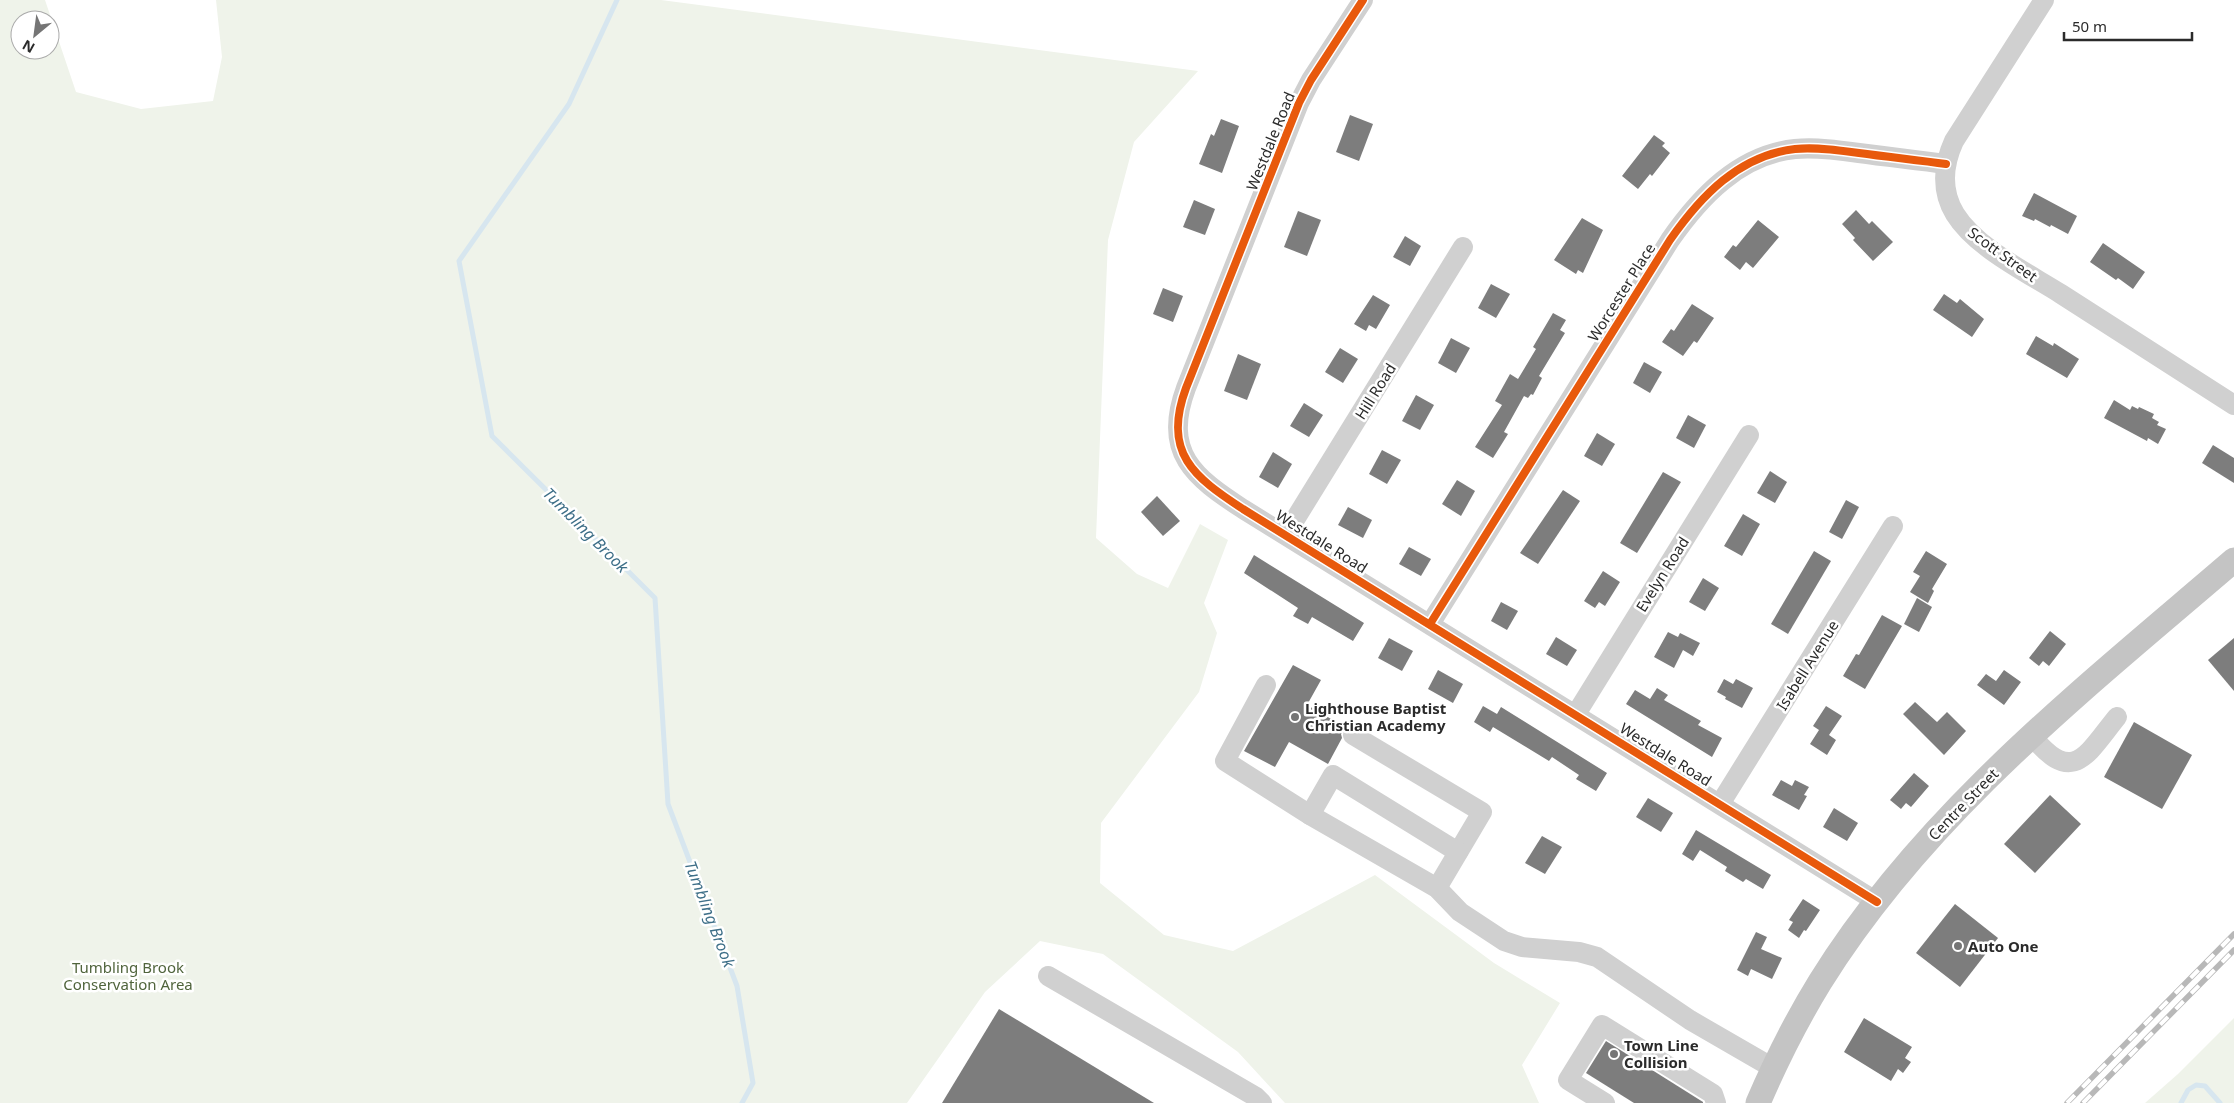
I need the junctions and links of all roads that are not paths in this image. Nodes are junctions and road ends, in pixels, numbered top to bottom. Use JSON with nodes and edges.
{"nodes":[{"id":1,"x":1363,"y":0,"type":"edge"},
{"id":2,"x":2043,"y":0,"type":"edge"},
{"id":3,"x":1946,"y":164,"type":"junction"},
{"id":4,"x":1463,"y":247,"type":"dead end"},
{"id":5,"x":2234,"y":406,"type":"edge"},
{"id":6,"x":1749,"y":435,"type":"dead end"},
{"id":7,"x":1893,"y":526,"type":"dead end"},
{"id":8,"x":1286,"y":534,"type":"junction"},
{"id":9,"x":2234,"y":560,"type":"edge"},
{"id":10,"x":1430,"y":624,"type":"junction"},
{"id":11,"x":1266,"y":685,"type":"dead end"},
{"id":12,"x":1576,"y":714,"type":"junction"},
{"id":13,"x":2117,"y":717,"type":"dead end"},
{"id":14,"x":1353,"y":736,"type":"dead end"},
{"id":15,"x":2032,"y":736,"type":"junction"},
{"id":16,"x":1720,"y":804,"type":"junction"},
{"id":17,"x":1310,"y":814,"type":"junction"},
{"id":18,"x":1458,"y":852,"type":"junction"},
{"id":19,"x":1437,"y":888,"type":"junction"},
{"id":20,"x":1877,"y":902,"type":"junction"},
{"id":21,"x":1048,"y":976,"type":"dead end"},
{"id":22,"x":1773,"y":1068,"type":"junction"},
{"id":23,"x":1262,"y":1103,"type":"edge"},
{"id":24,"x":1605,"y":1103,"type":"edge"},
{"id":25,"x":1716,"y":1103,"type":"edge"},
{"id":26,"x":1758,"y":1103,"type":"edge"}],
"edges":[{"from":1,"to":8,"type":"street","name":"Westdale Road"},
{"from":2,"to":3,"type":"street","name":"Scott Street"},
{"from":3,"to":5,"type":"street","name":"Scott Street"},
{"from":3,"to":10,"type":"street","name":"Worcester Place"},
{"from":4,"to":8,"type":"street","name":"Hill Road"},
{"from":6,"to":12,"type":"street","name":"Evelyn Road"},
{"from":7,"to":16,"type":"street","name":"Isabell Avenue"},
{"from":8,"to":10,"type":"street","name":"Westdale Road"},
{"from":9,"to":15,"type":"main road","name":"Centre Street"},
{"from":10,"to":12,"type":"street","name":"Westdale Road"},
{"from":11,"to":17,"type":"street"},
{"from":12,"to":16,"type":"street","name":"Westdale Road"},
{"from":13,"to":15,"type":"street"},
{"from":14,"to":18,"type":"street"},
{"from":15,"to":20,"type":"main road","name":"Centre Street"},
{"from":16,"to":20,"type":"street","name":"Westdale Road"},
{"from":17,"to":18,"type":"street"},
{"from":17,"to":19,"type":"street"},
{"from":18,"to":19,"type":"street"},
{"from":19,"to":22,"type":"street"},
{"from":20,"to":22,"type":"main road","name":"Centre Street"},
{"from":21,"to":23,"type":"street"},
{"from":22,"to":26,"type":"main road","name":"Centre Street"},
{"from":24,"to":25,"type":"street"}]}
